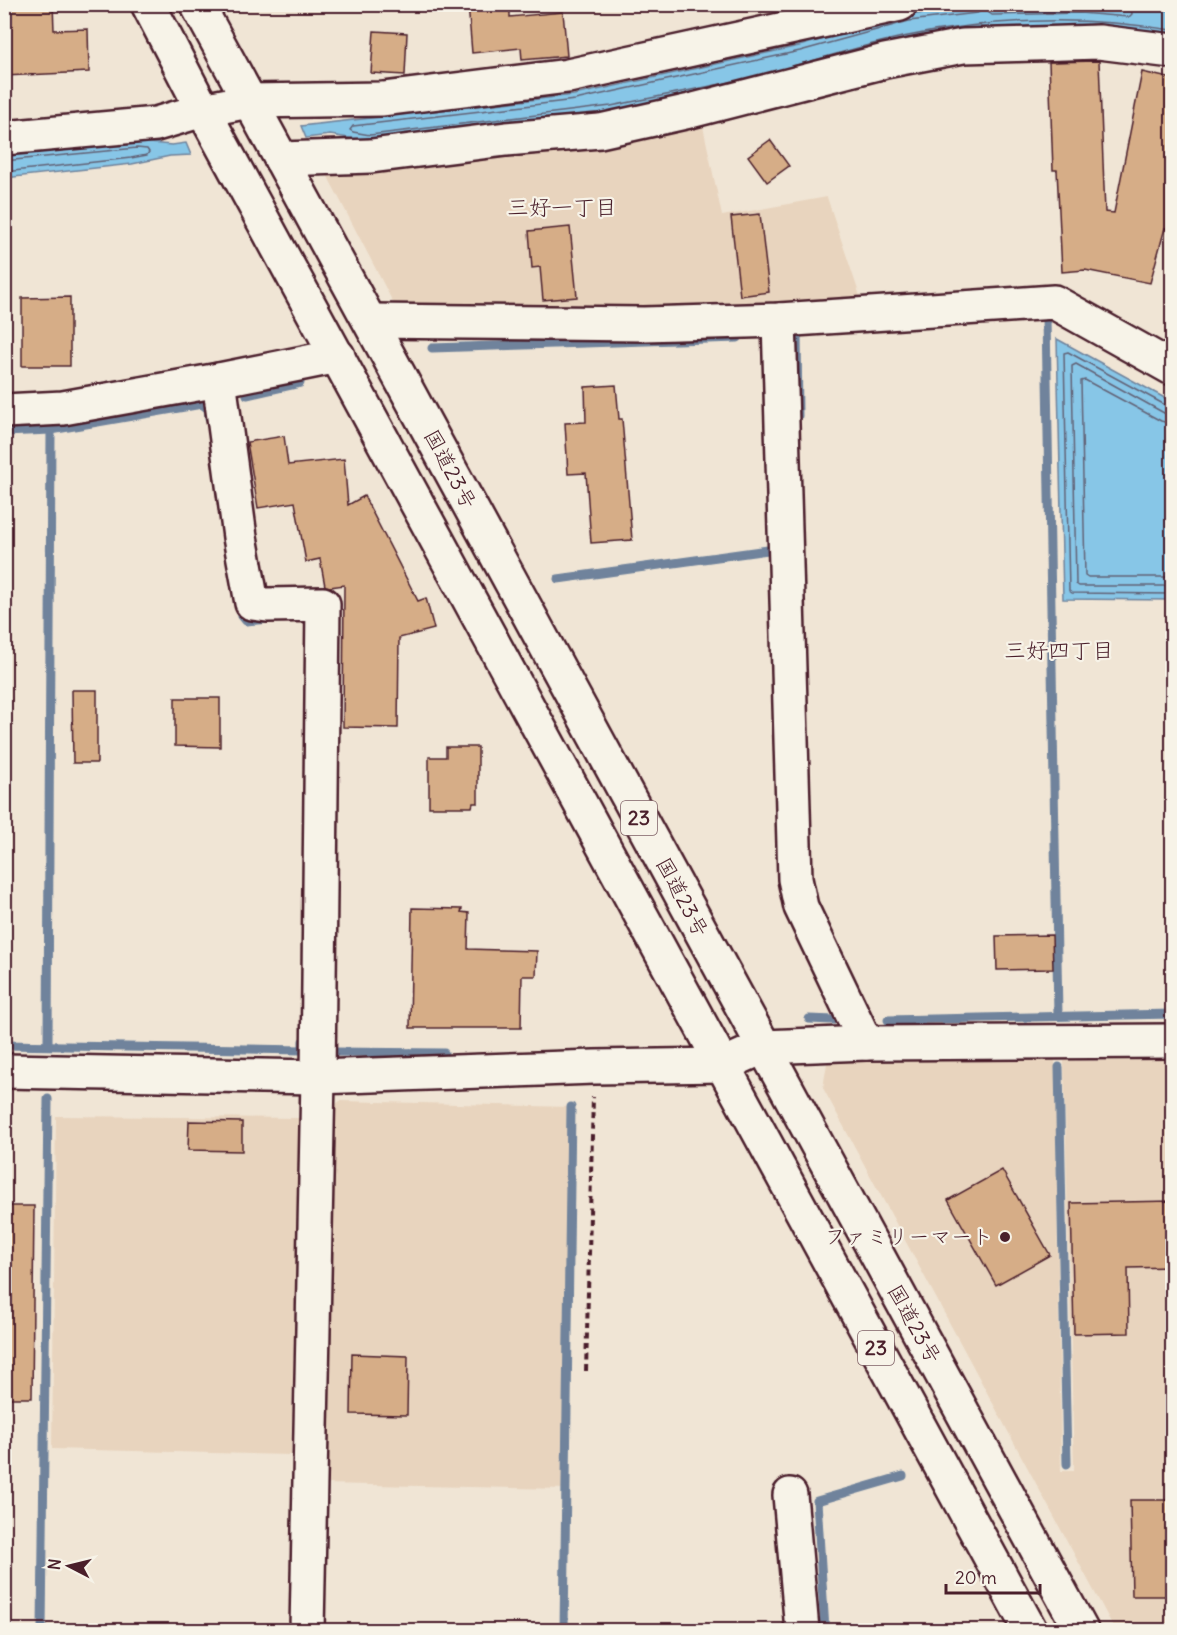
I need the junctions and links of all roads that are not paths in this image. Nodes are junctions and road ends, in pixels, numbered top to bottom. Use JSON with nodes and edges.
{"nodes":[{"id":1,"x":148,"y":4,"type":"edge"},
{"id":2,"x":197,"y":4,"type":"edge"},
{"id":3,"x":900,"y":4,"type":"edge"},
{"id":4,"x":1173,"y":51,"type":"edge"},
{"id":5,"x":249,"y":101,"type":"junction"},
{"id":6,"x":203,"y":110,"type":"junction"},
{"id":7,"x":4,"y":138,"type":"edge"},
{"id":8,"x":281,"y":159,"type":"junction"},
{"id":9,"x":779,"y":320,"type":"junction"},
{"id":10,"x":370,"y":321,"type":"junction"},
{"id":11,"x":338,"y":356,"type":"junction"},
{"id":12,"x":1173,"y":368,"type":"edge"},
{"id":13,"x":219,"y":380,"type":"junction"},
{"id":14,"x":4,"y":411,"type":"edge"},
{"id":15,"x":1173,"y":1041,"type":"edge"},
{"id":16,"x":866,"y":1043,"type":"junction"},
{"id":17,"x":763,"y":1047,"type":"junction"},
{"id":18,"x":723,"y":1065,"type":"junction"},
{"id":19,"x":4,"y":1071,"type":"edge"},
{"id":20,"x":318,"y":1077,"type":"junction"},
{"id":21,"x":790,"y":1495,"type":"dead end"},
{"id":22,"x":307,"y":1630,"type":"edge"},
{"id":23,"x":802,"y":1630,"type":"edge"},
{"id":24,"x":1030,"y":1630,"type":"edge"},
{"id":25,"x":1081,"y":1630,"type":"edge"}],
"edges":[{"from":1,"to":6,"type":"main road","name":"国道23号","number":"23"},
{"from":2,"to":5,"type":"main road","name":"国道23号","number":"23"},
{"from":3,"to":5,"type":"main road"},
{"from":4,"to":8,"type":"main road"},
{"from":5,"to":6,"type":"main road"},
{"from":5,"to":8,"type":"main road","name":"国道23号","number":"23"},
{"from":6,"to":7,"type":"main road"},
{"from":6,"to":11,"type":"main road","name":"国道23号","number":"23"},
{"from":8,"to":10,"type":"main road","name":"国道23号","number":"23"},
{"from":9,"to":10,"type":"main road"},
{"from":9,"to":12,"type":"main road"},
{"from":9,"to":16,"type":"main road"},
{"from":10,"to":17,"type":"main road","name":"国道23号","number":"23"},
{"from":11,"to":13,"type":"main road"},
{"from":11,"to":18,"type":"main road","name":"国道23号","number":"23"},
{"from":13,"to":14,"type":"main road"},
{"from":13,"to":20,"type":"main road"},
{"from":15,"to":16,"type":"main road"},
{"from":16,"to":17,"type":"main road"},
{"from":17,"to":18,"type":"main road"},
{"from":17,"to":25,"type":"main road","name":"国道23号","number":"23"},
{"from":18,"to":20,"type":"main road"},
{"from":18,"to":24,"type":"main road","name":"国道23号","number":"23"},
{"from":19,"to":20,"type":"main road"},
{"from":20,"to":22,"type":"main road"},
{"from":21,"to":23,"type":"main road"}]}
